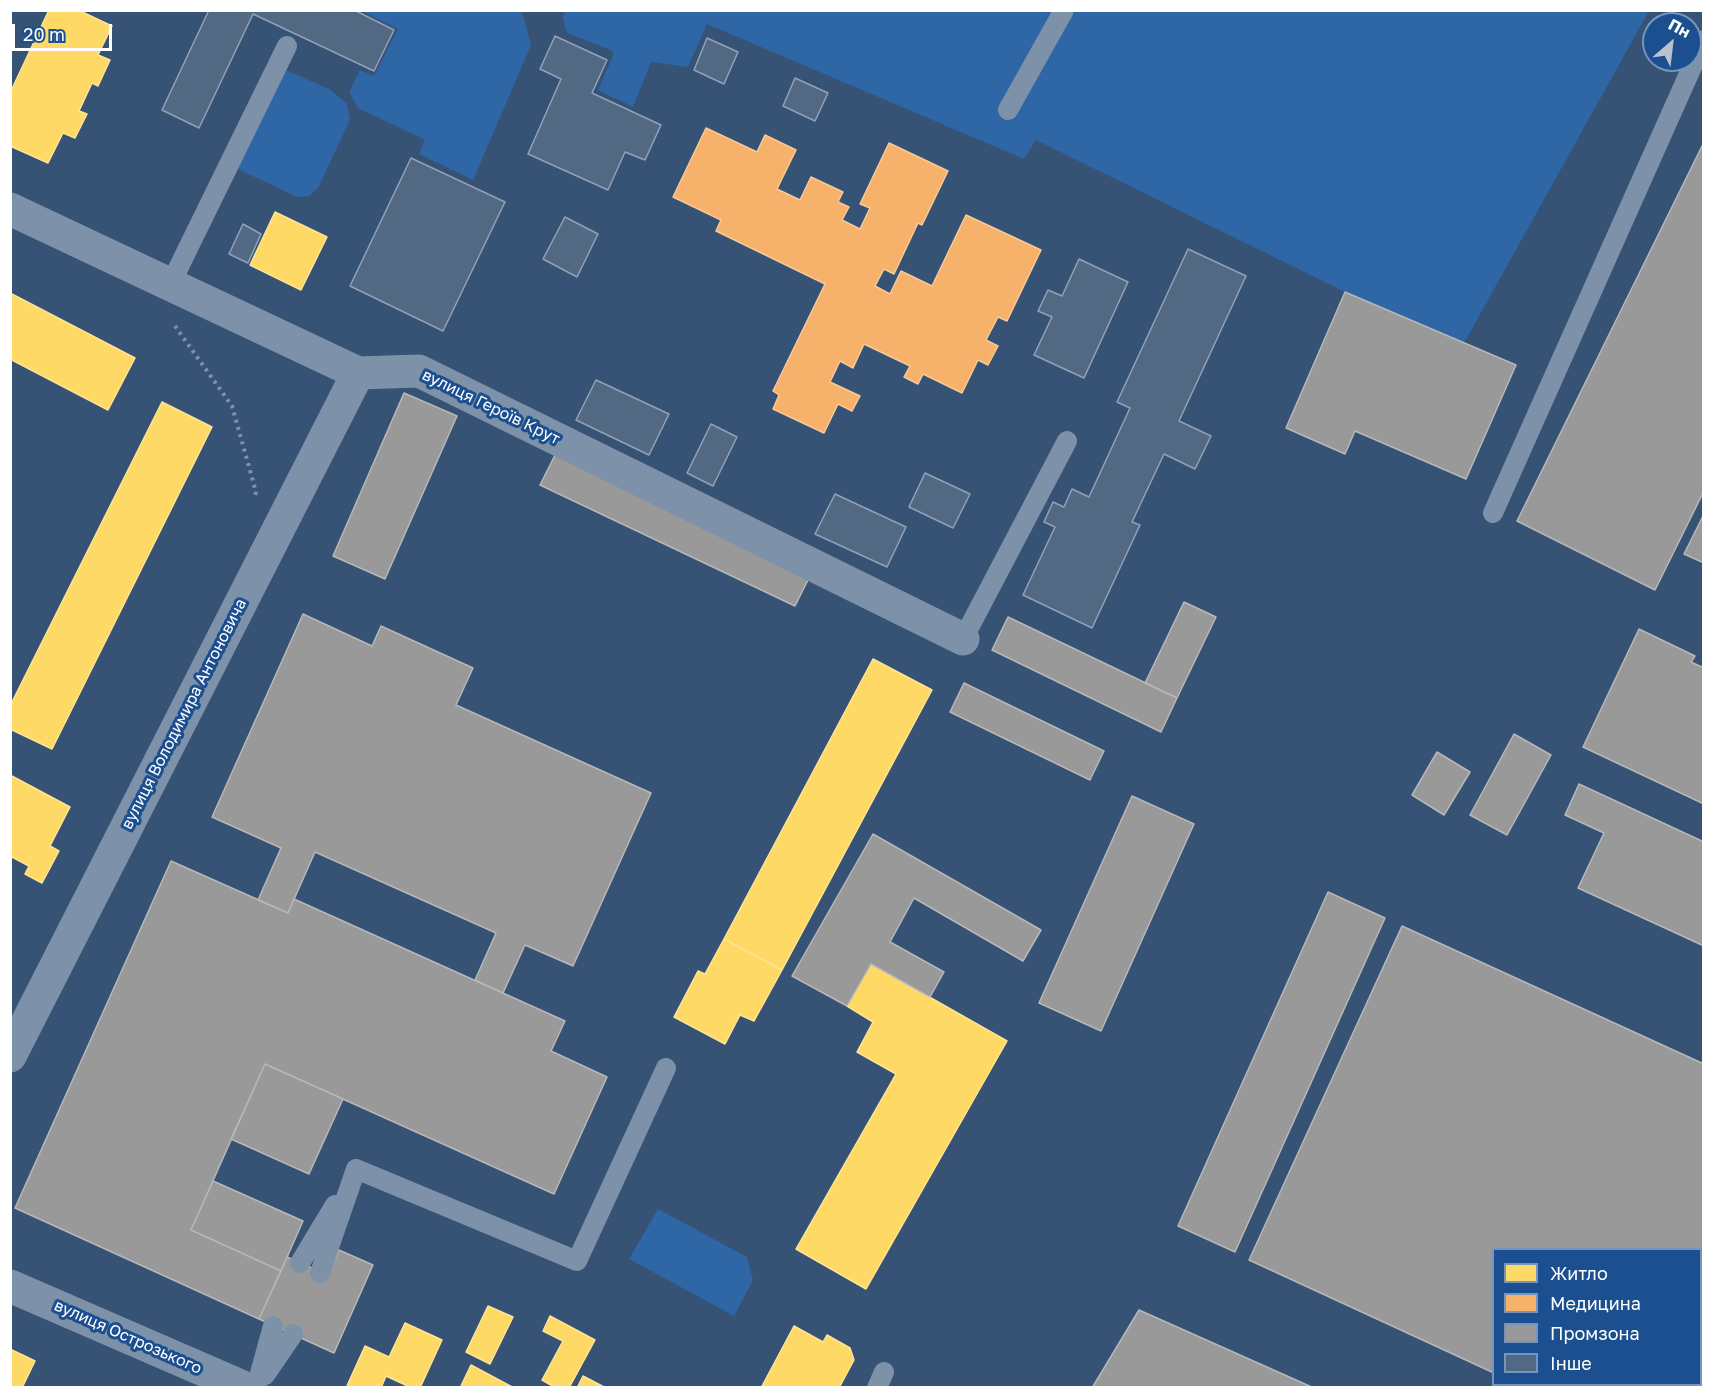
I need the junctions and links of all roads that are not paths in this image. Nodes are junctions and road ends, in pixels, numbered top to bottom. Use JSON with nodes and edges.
{"nodes":[{"id":1,"x":1064,"y":10,"type":"edge"},
{"id":2,"x":1704,"y":40,"type":"edge"},
{"id":3,"x":287,"y":46,"type":"dead end"},
{"id":4,"x":1008,"y":110,"type":"dead end"},
{"id":5,"x":10,"y":209,"type":"edge"},
{"id":6,"x":171,"y":283,"type":"junction"},
{"id":7,"x":358,"y":373,"type":"junction"},
{"id":8,"x":1066,"y":441,"type":"dead end"},
{"id":9,"x":1493,"y":513,"type":"dead end"},
{"id":10,"x":963,"y":639,"type":"joint"},
{"id":11,"x":10,"y":1056,"type":"edge"},
{"id":12,"x":666,"y":1068,"type":"dead end"},
{"id":13,"x":356,"y":1169,"type":"junction"},
{"id":14,"x":300,"y":1263,"type":"dead end"},
{"id":15,"x":320,"y":1273,"type":"dead end"},
{"id":16,"x":10,"y":1286,"type":"edge"},
{"id":17,"x":273,"y":1326,"type":"dead end"},
{"id":18,"x":293,"y":1334,"type":"dead end"},
{"id":19,"x":245,"y":1388,"type":"edge"},
{"id":20,"x":257,"y":1388,"type":"edge"}],
"edges":[{"from":1,"to":4,"type":"lane"},
{"from":2,"to":9,"type":"lane"},
{"from":3,"to":6,"type":"lane"},
{"from":5,"to":6,"type":"street","name":"вулиця Героїв Крут"},
{"from":6,"to":7,"type":"street","name":"вулиця Героїв Крут"},
{"from":7,"to":10,"type":"street","name":"вулиця Героїв Крут"},
{"from":7,"to":11,"type":"street","name":"вулиця Володимира Антоновича"},
{"from":8,"to":10,"type":"lane"},
{"from":12,"to":13,"type":"lane"},
{"from":13,"to":14,"type":"lane"},
{"from":13,"to":15,"type":"lane"},
{"from":16,"to":19,"type":"street","name":"вулиця Острозького"},
{"from":17,"to":20,"type":"lane"},
{"from":18,"to":20,"type":"lane"}]}
